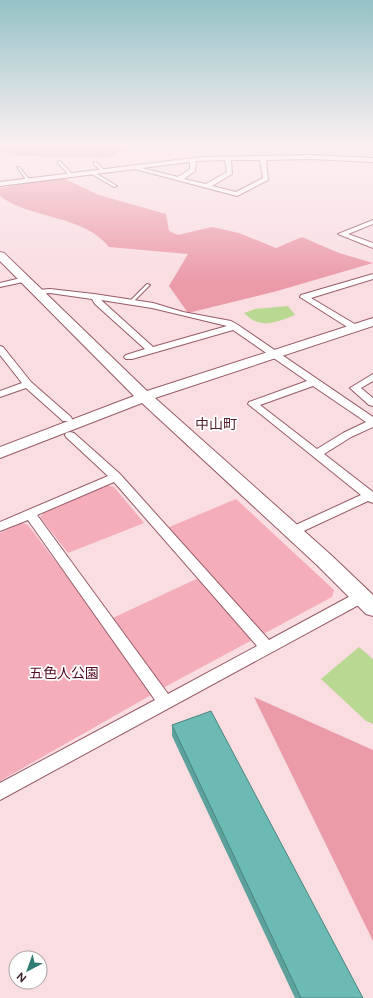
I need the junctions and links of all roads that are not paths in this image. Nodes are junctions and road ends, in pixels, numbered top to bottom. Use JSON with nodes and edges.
{"nodes":[{"id":1,"x":225,"y":191,"type":"edge"},
{"id":2,"x":244,"y":191,"type":"edge"},
{"id":3,"x":373,"y":222,"type":"edge"},
{"id":4,"x":373,"y":246,"type":"edge"},
{"id":5,"x":0,"y":255,"type":"edge"},
{"id":6,"x":373,"y":276,"type":"edge"},
{"id":7,"x":25,"y":279,"type":"junction"},
{"id":8,"x":0,"y":285,"type":"edge"},
{"id":9,"x":148,"y":285,"type":"dead end"},
{"id":10,"x":38,"y":292,"type":"junction"},
{"id":11,"x":94,"y":296,"type":"junction"},
{"id":12,"x":131,"y":302,"type":"junction"},
{"id":13,"x":373,"y":322,"type":"edge"},
{"id":14,"x":235,"y":327,"type":"junction"},
{"id":15,"x":355,"y":328,"type":"junction"},
{"id":16,"x":0,"y":349,"type":"edge"},
{"id":17,"x":151,"y":350,"type":"junction"},
{"id":18,"x":275,"y":355,"type":"junction"},
{"id":19,"x":129,"y":357,"type":"dead end"},
{"id":20,"x":373,"y":377,"type":"edge"},
{"id":21,"x":314,"y":382,"type":"junction"},
{"id":22,"x":28,"y":384,"type":"junction"},
{"id":23,"x":0,"y":394,"type":"edge"},
{"id":24,"x":144,"y":397,"type":"junction"},
{"id":25,"x":373,"y":403,"type":"edge"},
{"id":26,"x":67,"y":419,"type":"dead end"},
{"id":27,"x":373,"y":423,"type":"edge"},
{"id":28,"x":70,"y":435,"type":"dead end"},
{"id":29,"x":0,"y":453,"type":"edge"},
{"id":30,"x":317,"y":454,"type":"junction"},
{"id":31,"x":116,"y":477,"type":"junction"},
{"id":32,"x":371,"y":497,"type":"edge"},
{"id":33,"x":30,"y":514,"type":"junction"},
{"id":34,"x":0,"y":527,"type":"edge"},
{"id":35,"x":291,"y":532,"type":"junction"},
{"id":36,"x":367,"y":602,"type":"edge"},
{"id":37,"x":266,"y":647,"type":"junction"},
{"id":38,"x":165,"y":702,"type":"junction"},
{"id":39,"x":0,"y":792,"type":"edge"}],
"edges":[{"from":1,"to":2,"type":"street"},
{"from":3,"to":4,"type":"street"},
{"from":5,"to":7,"type":"street"},
{"from":6,"to":15,"type":"street"},
{"from":7,"to":8,"type":"street"},
{"from":7,"to":10,"type":"street"},
{"from":9,"to":12,"type":"lane"},
{"from":10,"to":11,"type":"street"},
{"from":10,"to":24,"type":"street"},
{"from":11,"to":12,"type":"street"},
{"from":11,"to":17,"type":"street"},
{"from":12,"to":14,"type":"street"},
{"from":13,"to":15,"type":"street"},
{"from":14,"to":17,"type":"street"},
{"from":14,"to":18,"type":"street"},
{"from":15,"to":18,"type":"street"},
{"from":16,"to":22,"type":"street"},
{"from":17,"to":19,"type":"street"},
{"from":18,"to":21,"type":"street"},
{"from":18,"to":24,"type":"street"},
{"from":20,"to":25,"type":"street"},
{"from":21,"to":27,"type":"street"},
{"from":21,"to":30,"type":"street"},
{"from":22,"to":23,"type":"street"},
{"from":22,"to":26,"type":"street"},
{"from":24,"to":29,"type":"street"},
{"from":24,"to":35,"type":"street"},
{"from":27,"to":30,"type":"street"},
{"from":28,"to":31,"type":"street"},
{"from":30,"to":32,"type":"street"},
{"from":31,"to":33,"type":"street"},
{"from":31,"to":37,"type":"street"},
{"from":32,"to":35,"type":"street"},
{"from":33,"to":34,"type":"street"},
{"from":33,"to":38,"type":"street"},
{"from":35,"to":36,"type":"street"},
{"from":36,"to":37,"type":"street"},
{"from":37,"to":38,"type":"street"},
{"from":38,"to":39,"type":"street"}]}
